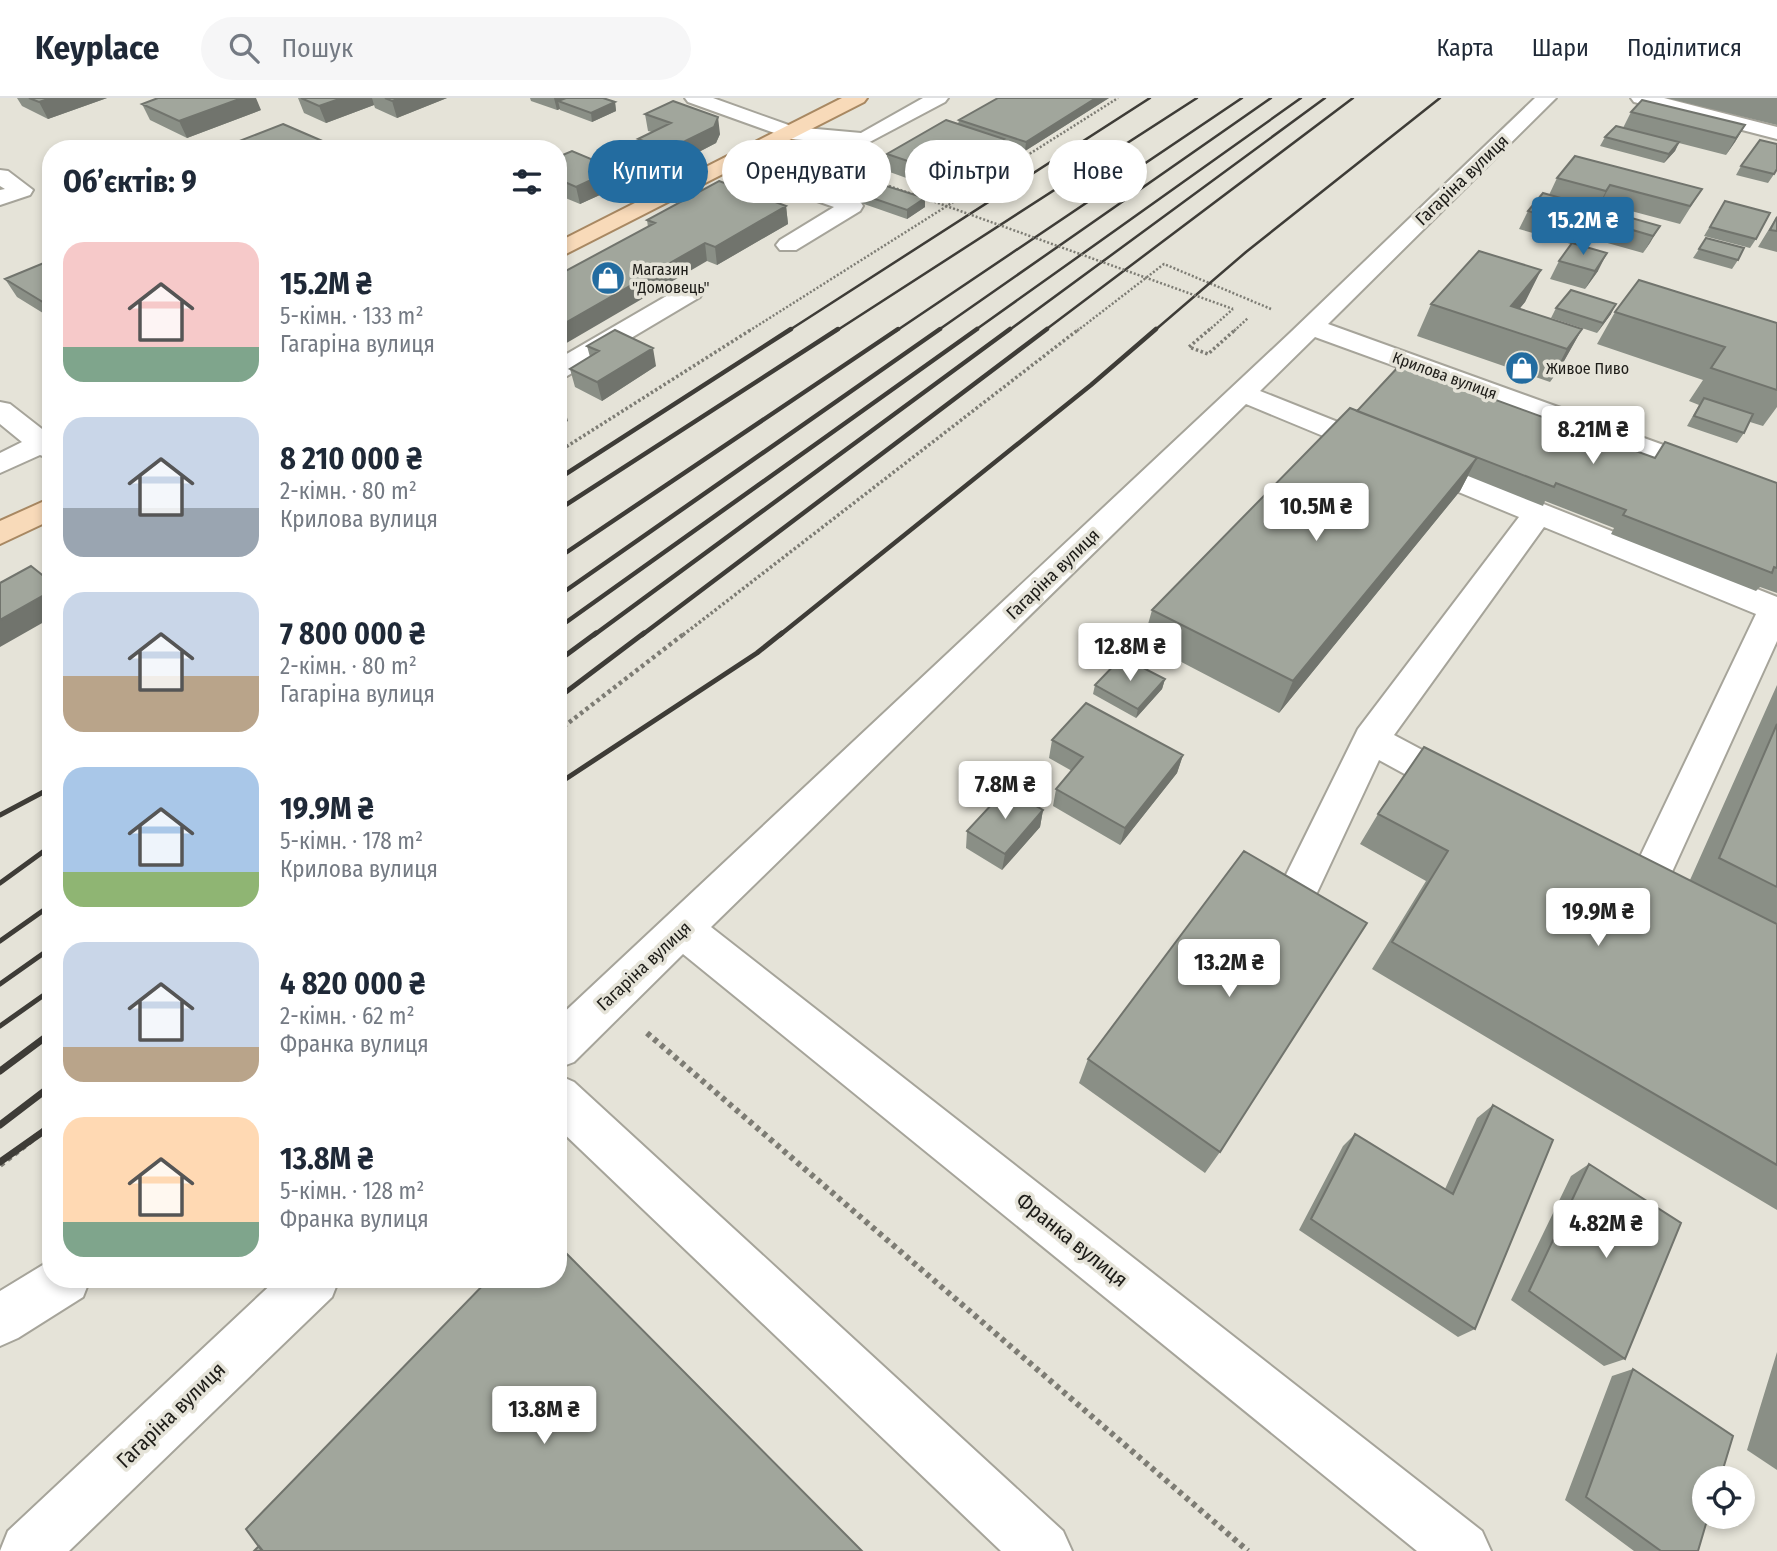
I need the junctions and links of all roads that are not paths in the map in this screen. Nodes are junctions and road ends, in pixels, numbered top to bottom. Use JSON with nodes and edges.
{"nodes":[{"id":1,"x":695,"y":98,"type":"edge"},
{"id":2,"x":938,"y":98,"type":"edge"},
{"id":3,"x":1546,"y":98,"type":"edge"},
{"id":4,"x":1641,"y":98,"type":"edge"},
{"id":5,"x":846,"y":100,"type":"edge"},
{"id":6,"x":791,"y":133,"type":"junction"},
{"id":7,"x":1777,"y":133,"type":"edge"},
{"id":8,"x":777,"y":140,"type":"edge"},
{"id":9,"x":722,"y":168,"type":"edge"},
{"id":10,"x":0,"y":176,"type":"edge"},
{"id":11,"x":0,"y":198,"type":"edge"},
{"id":12,"x":846,"y":203,"type":"edge"},
{"id":13,"x":788,"y":245,"type":"dead end"},
{"id":14,"x":567,"y":246,"type":"edge"},
{"id":15,"x":691,"y":292,"type":"dead end"},
{"id":16,"x":1311,"y":327,"type":"junction"},
{"id":17,"x":567,"y":365,"type":"edge"},
{"id":18,"x":1242,"y":393,"type":"junction"},
{"id":19,"x":0,"y":411,"type":"edge"},
{"id":20,"x":42,"y":443,"type":"edge"},
{"id":21,"x":42,"y":449,"type":"edge"},
{"id":22,"x":0,"y":464,"type":"edge"},
{"id":23,"x":1777,"y":496,"type":"edge"},
{"id":24,"x":42,"y":513,"type":"edge"},
{"id":25,"x":1538,"y":513,"type":"junction"},
{"id":26,"x":0,"y":534,"type":"edge"},
{"id":27,"x":1776,"y":610,"type":"edge"},
{"id":28,"x":1370,"y":740,"type":"junction"},
{"id":29,"x":1491,"y":803,"type":"edge"},
{"id":30,"x":1611,"y":866,"type":"edge"},
{"id":31,"x":1647,"y":884,"type":"junction"},
{"id":32,"x":1300,"y":887,"type":"edge"},
{"id":33,"x":1683,"y":903,"type":"edge"},
{"id":34,"x":682,"y":929,"type":"junction"},
{"id":35,"x":567,"y":1038,"type":"edge"},
{"id":36,"x":567,"y":1105,"type":"edge"},
{"id":37,"x":51,"y":1288,"type":"edge"},
{"id":38,"x":305,"y":1288,"type":"edge"},
{"id":39,"x":0,"y":1320,"type":"edge"},
{"id":40,"x":29,"y":1551,"type":"edge"},
{"id":41,"x":1043,"y":1551,"type":"edge"},
{"id":42,"x":1462,"y":1551,"type":"edge"}],
"edges":[{"from":1,"to":6,"type":"street"},
{"from":2,"to":6,"type":"street"},
{"from":3,"to":16,"type":"street","name":"Гагаріна вулиця"},
{"from":4,"to":7,"type":"street"},
{"from":5,"to":6,"type":"main road"},
{"from":6,"to":8,"type":"main road"},
{"from":9,"to":14,"type":"main road"},
{"from":10,"to":11,"type":"street"},
{"from":12,"to":13,"type":"street"},
{"from":15,"to":17,"type":"street"},
{"from":16,"to":18,"type":"street","name":"Гагаріна вулиця"},
{"from":16,"to":23,"type":"street","name":"Крилова вулиця"},
{"from":18,"to":25,"type":"street"},
{"from":18,"to":34,"type":"street","name":"Гагаріна вулиця"},
{"from":19,"to":20,"type":"street"},
{"from":21,"to":22,"type":"street"},
{"from":24,"to":26,"type":"main road"},
{"from":25,"to":27,"type":"street"},
{"from":25,"to":28,"type":"street"},
{"from":27,"to":31,"type":"street"},
{"from":28,"to":29,"type":"street"},
{"from":28,"to":32,"type":"street"},
{"from":30,"to":31,"type":"street"},
{"from":31,"to":33,"type":"street"},
{"from":34,"to":35,"type":"street","name":"Гагаріна вулиця"},
{"from":34,"to":42,"type":"street","name":"Франка вулиця"},
{"from":36,"to":41,"type":"street"},
{"from":37,"to":39,"type":"street"},
{"from":38,"to":40,"type":"street","name":"Гагаріна вулиця"}]}
